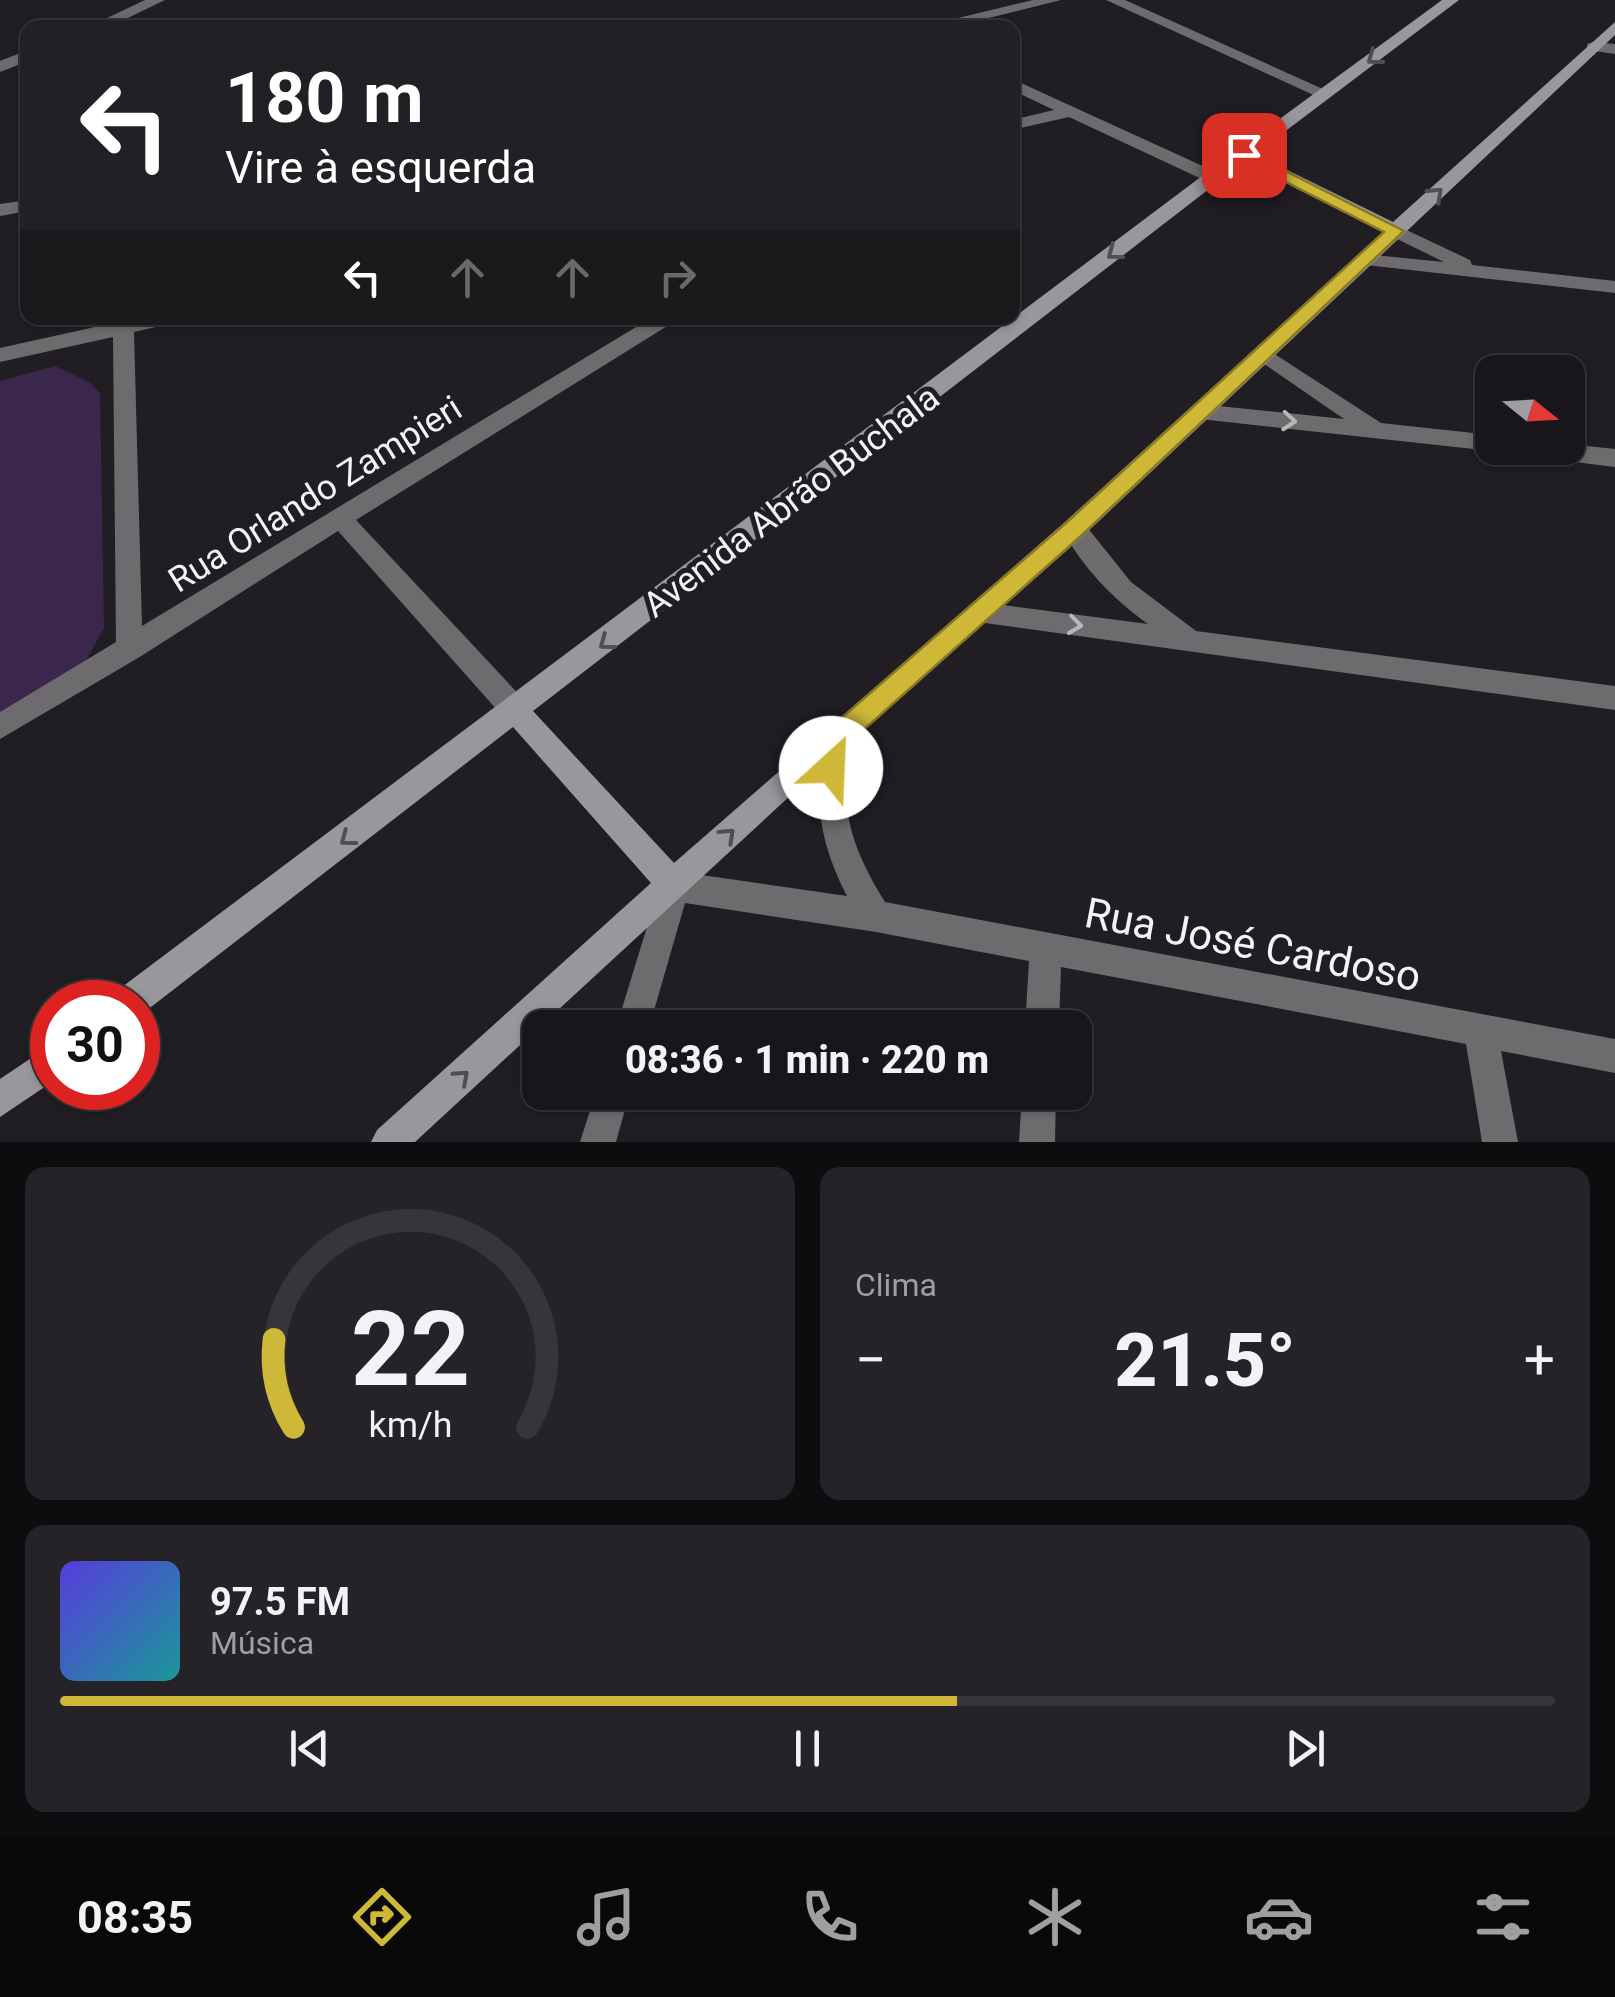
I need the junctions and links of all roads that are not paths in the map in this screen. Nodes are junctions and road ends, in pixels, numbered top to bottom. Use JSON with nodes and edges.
{"nodes":[{"id":1,"x":110,"y":0,"type":"edge"},
{"id":2,"x":158,"y":0,"type":"edge"},
{"id":3,"x":1054,"y":0,"type":"edge"},
{"id":4,"x":1113,"y":0,"type":"edge"},
{"id":5,"x":1452,"y":0,"type":"edge"},
{"id":6,"x":110,"y":20,"type":"joint"},
{"id":7,"x":961,"y":20,"type":"edge"},
{"id":8,"x":1615,"y":27,"type":"edge"},
{"id":9,"x":1604,"y":48,"type":"edge"},
{"id":10,"x":1020,"y":88,"type":"edge"},
{"id":11,"x":1326,"y":94,"type":"junction"},
{"id":12,"x":1071,"y":112,"type":"junction"},
{"id":13,"x":1020,"y":123,"type":"edge"},
{"id":14,"x":1244,"y":155,"type":"junction"},
{"id":15,"x":1212,"y":177,"type":"junction"},
{"id":16,"x":1396,"y":231,"type":"junction"},
{"id":17,"x":1364,"y":260,"type":"junction"},
{"id":18,"x":1481,"y":273,"type":"junction"},
{"id":19,"x":1615,"y":287,"type":"edge"},
{"id":20,"x":112,"y":325,"type":"edge"},
{"id":21,"x":123,"y":325,"type":"edge"},
{"id":22,"x":654,"y":325,"type":"edge"},
{"id":23,"x":1019,"y":325,"type":"edge"},
{"id":24,"x":1020,"y":325,"type":"edge"},
{"id":25,"x":1264,"y":354,"type":"junction"},
{"id":26,"x":0,"y":356,"type":"edge"},
{"id":27,"x":1199,"y":412,"type":"junction"},
{"id":28,"x":1380,"y":430,"type":"junction"},
{"id":29,"x":1475,"y":441,"type":"edge"},
{"id":30,"x":1585,"y":455,"type":"edge"},
{"id":31,"x":1615,"y":458,"type":"edge"},
{"id":32,"x":341,"y":519,"type":"junction"},
{"id":33,"x":1074,"y":529,"type":"junction"},
{"id":34,"x":979,"y":613,"type":"junction"},
{"id":35,"x":1194,"y":640,"type":"junction"},
{"id":36,"x":128,"y":650,"type":"junction"},
{"id":37,"x":1615,"y":698,"type":"edge"},
{"id":38,"x":516,"y":712,"type":"junction"},
{"id":39,"x":0,"y":727,"type":"edge"},
{"id":40,"x":840,"y":735,"type":"junction"},
{"id":41,"x":674,"y":886,"type":"junction"},
{"id":42,"x":876,"y":916,"type":"junction"},
{"id":43,"x":1046,"y":948,"type":"junction"},
{"id":44,"x":159,"y":980,"type":"edge"},
{"id":45,"x":637,"y":1010,"type":"edge"},
{"id":46,"x":1043,"y":1010,"type":"edge"},
{"id":47,"x":1480,"y":1030,"type":"junction"},
{"id":48,"x":1615,"y":1056,"type":"edge"},
{"id":49,"x":30,"y":1077,"type":"edge"},
{"id":50,"x":0,"y":1100,"type":"edge"},
{"id":51,"x":608,"y":1110,"type":"edge"},
{"id":52,"x":1039,"y":1110,"type":"edge"},
{"id":53,"x":389,"y":1142,"type":"edge"},
{"id":54,"x":598,"y":1142,"type":"edge"},
{"id":55,"x":1037,"y":1142,"type":"edge"},
{"id":56,"x":1500,"y":1142,"type":"edge"}],
"edges":[{"from":1,"to":6,"type":"street"},
{"from":2,"to":6,"type":"street"},
{"from":3,"to":7,"type":"street"},
{"from":4,"to":11,"type":"street"},
{"from":5,"to":11,"type":"street","name":"Avenida Abrão Buchala","one_way":true},
{"from":8,"to":9,"type":"street"},
{"from":16,"to":9,"type":"street","one_way":true},
{"from":10,"to":12,"type":"street"},
{"from":11,"to":14,"type":"street","name":"Avenida Abrão Buchala"},
{"from":12,"to":13,"type":"street"},
{"from":12,"to":15,"type":"street"},
{"from":14,"to":15,"type":"street","name":"Avenida Abrão Buchala"},
{"from":14,"to":16,"type":"street"},
{"from":15,"to":24,"type":"street","name":"Avenida Abrão Buchala","one_way":true},
{"from":16,"to":17,"type":"street"},
{"from":16,"to":18,"type":"street"},
{"from":17,"to":18,"type":"street"},
{"from":17,"to":25,"type":"street"},
{"from":18,"to":19,"type":"street"},
{"from":20,"to":26,"type":"street"},
{"from":21,"to":36,"type":"street"},
{"from":22,"to":32,"type":"street","name":"Rua Orlando Zampieri"},
{"from":23,"to":38,"type":"street","name":"Avenida Abrão Buchala","one_way":true},
{"from":25,"to":27,"type":"street"},
{"from":25,"to":28,"type":"street"},
{"from":27,"to":28,"type":"street","one_way":true},
{"from":27,"to":33,"type":"street"},
{"from":28,"to":29,"type":"street"},
{"from":30,"to":31,"type":"street"},
{"from":32,"to":36,"type":"street","name":"Rua Orlando Zampieri"},
{"from":32,"to":38,"type":"street"},
{"from":33,"to":34,"type":"street"},
{"from":33,"to":35,"type":"street"},
{"from":34,"to":35,"type":"street","one_way":true},
{"from":34,"to":40,"type":"street"},
{"from":35,"to":37,"type":"street"},
{"from":36,"to":39,"type":"street","name":"Rua Orlando Zampieri"},
{"from":38,"to":41,"type":"street"},
{"from":38,"to":44,"type":"street","name":"Avenida Abrão Buchala","one_way":true},
{"from":41,"to":40,"type":"street","one_way":true},
{"from":40,"to":42,"type":"street"},
{"from":41,"to":42,"type":"street","name":"Rua José Cardoso"},
{"from":41,"to":45,"type":"street"},
{"from":53,"to":41,"type":"street","one_way":true},
{"from":42,"to":43,"type":"street","name":"Rua José Cardoso"},
{"from":43,"to":46,"type":"street"},
{"from":43,"to":47,"type":"street","name":"Rua José Cardoso"},
{"from":47,"to":48,"type":"street","name":"Rua José Cardoso"},
{"from":47,"to":56,"type":"street"},
{"from":49,"to":50,"type":"street"},
{"from":51,"to":54,"type":"street"},
{"from":52,"to":55,"type":"street"}]}
